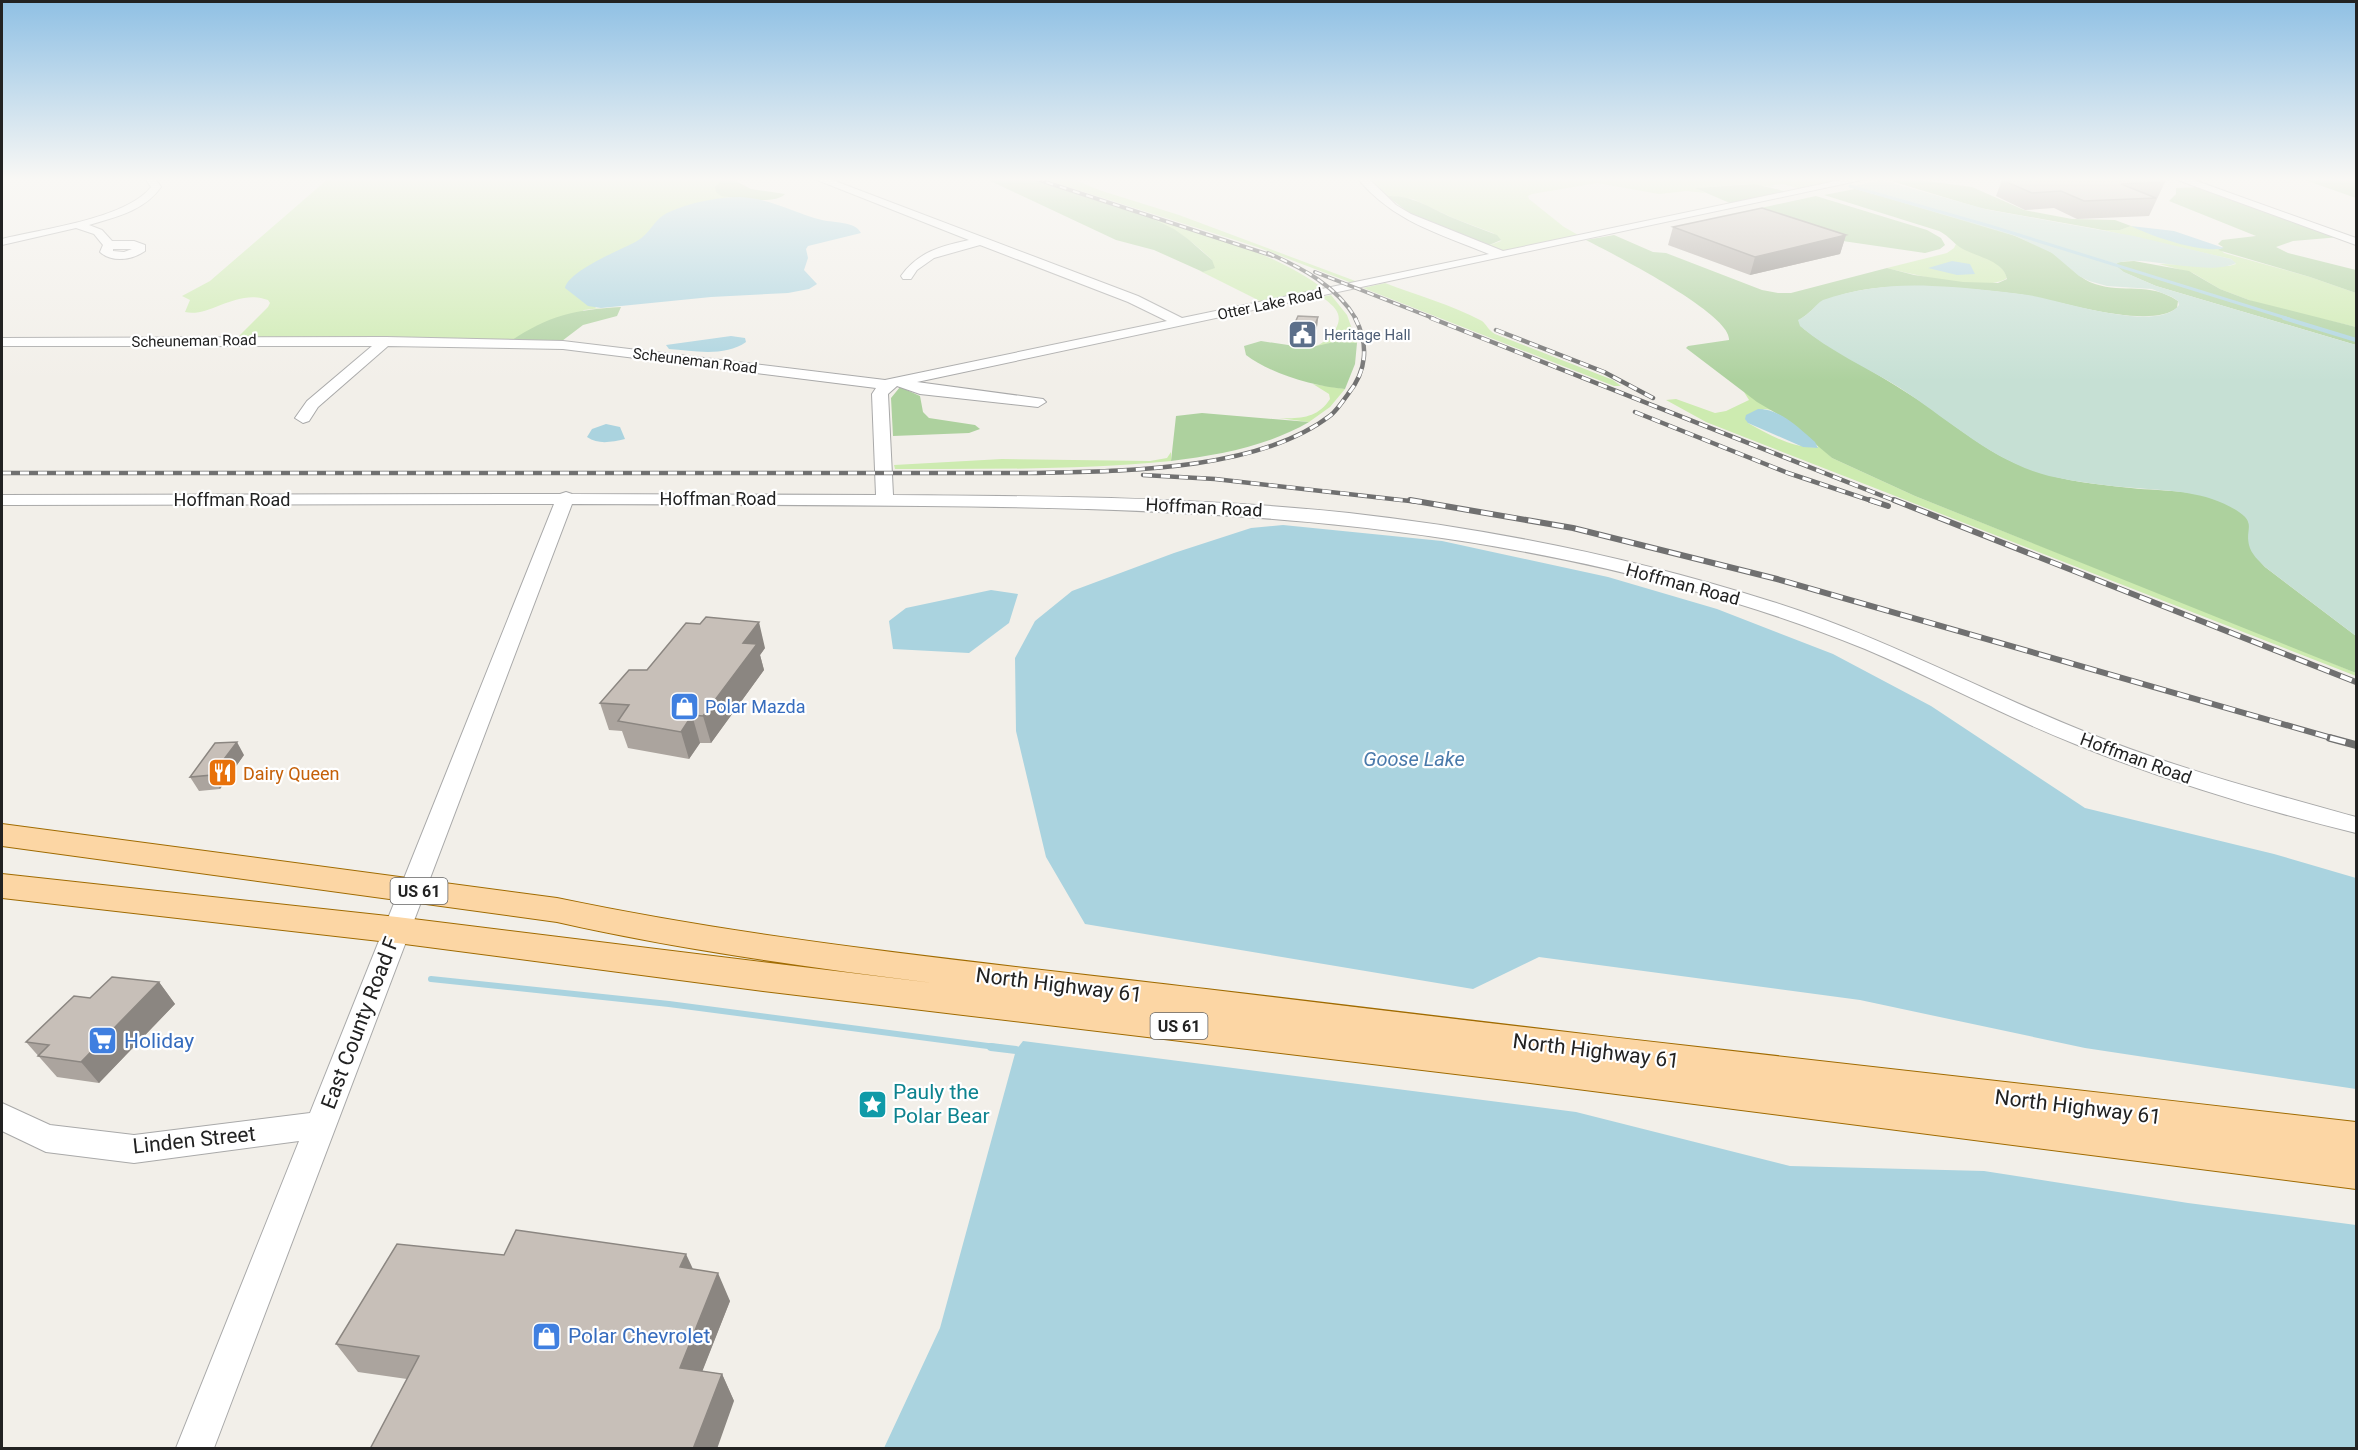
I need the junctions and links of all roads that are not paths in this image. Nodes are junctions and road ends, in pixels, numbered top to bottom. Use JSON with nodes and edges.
{"nodes":[{"id":1,"x":964,"y":246,"type":"edge"},
{"id":2,"x":993,"y":246,"type":"edge"},
{"id":3,"x":1469,"y":246,"type":"edge"},
{"id":4,"x":1546,"y":246,"type":"edge"},
{"id":5,"x":1497,"y":256,"type":"junction"},
{"id":6,"x":908,"y":276,"type":"dead end"},
{"id":7,"x":1181,"y":322,"type":"junction"},
{"id":8,"x":386,"y":341,"type":"junction"},
{"id":9,"x":2,"y":342,"type":"edge"},
{"id":10,"x":894,"y":383,"type":"junction"},
{"id":11,"x":1038,"y":402,"type":"dead end"},
{"id":12,"x":303,"y":418,"type":"dead end"},
{"id":13,"x":566,"y":497,"type":"junction"},
{"id":14,"x":2,"y":500,"type":"edge"},
{"id":15,"x":885,"y":500,"type":"junction"},
{"id":16,"x":2356,"y":825,"type":"edge"},
{"id":17,"x":2,"y":835,"type":"edge"},
{"id":18,"x":2,"y":886,"type":"edge"},
{"id":19,"x":412,"y":890,"type":"junction"},
{"id":20,"x":397,"y":930,"type":"junction"},
{"id":21,"x":2,"y":1116,"type":"edge"},
{"id":22,"x":320,"y":1125,"type":"junction"},
{"id":23,"x":2356,"y":1139,"type":"edge"},
{"id":24,"x":2356,"y":1171,"type":"edge"},
{"id":25,"x":195,"y":1449,"type":"edge"}],
"edges":[{"from":1,"to":6,"type":"street"},
{"from":2,"to":7,"type":"street"},
{"from":3,"to":5,"type":"street"},
{"from":4,"to":5,"type":"street","name":"Otter Lake Road"},
{"from":5,"to":7,"type":"street","name":"Otter Lake Road"},
{"from":7,"to":10,"type":"street","name":"Otter Lake Road"},
{"from":8,"to":9,"type":"street","name":"Scheuneman Road"},
{"from":8,"to":10,"type":"street","name":"Scheuneman Road"},
{"from":8,"to":12,"type":"street"},
{"from":10,"to":11,"type":"street"},
{"from":10,"to":15,"type":"street"},
{"from":13,"to":14,"type":"street","name":"Hoffman Road"},
{"from":13,"to":15,"type":"street","name":"Hoffman Road"},
{"from":13,"to":19,"type":"street","name":"East County Road F"},
{"from":15,"to":16,"type":"street","name":"Hoffman Road"},
{"from":17,"to":19,"type":"main road","number":"US 61"},
{"from":18,"to":20,"type":"main road","number":"US 61"},
{"from":19,"to":20,"type":"street","name":"East County Road F"},
{"from":19,"to":23,"type":"main road","name":"North Highway 61","number":"US 61"},
{"from":20,"to":22,"type":"street","name":"East County Road F"},
{"from":20,"to":24,"type":"main road","number":"US 61"},
{"from":21,"to":22,"type":"street","name":"Linden Street"},
{"from":22,"to":25,"type":"street","name":"East County Road F"}]}
